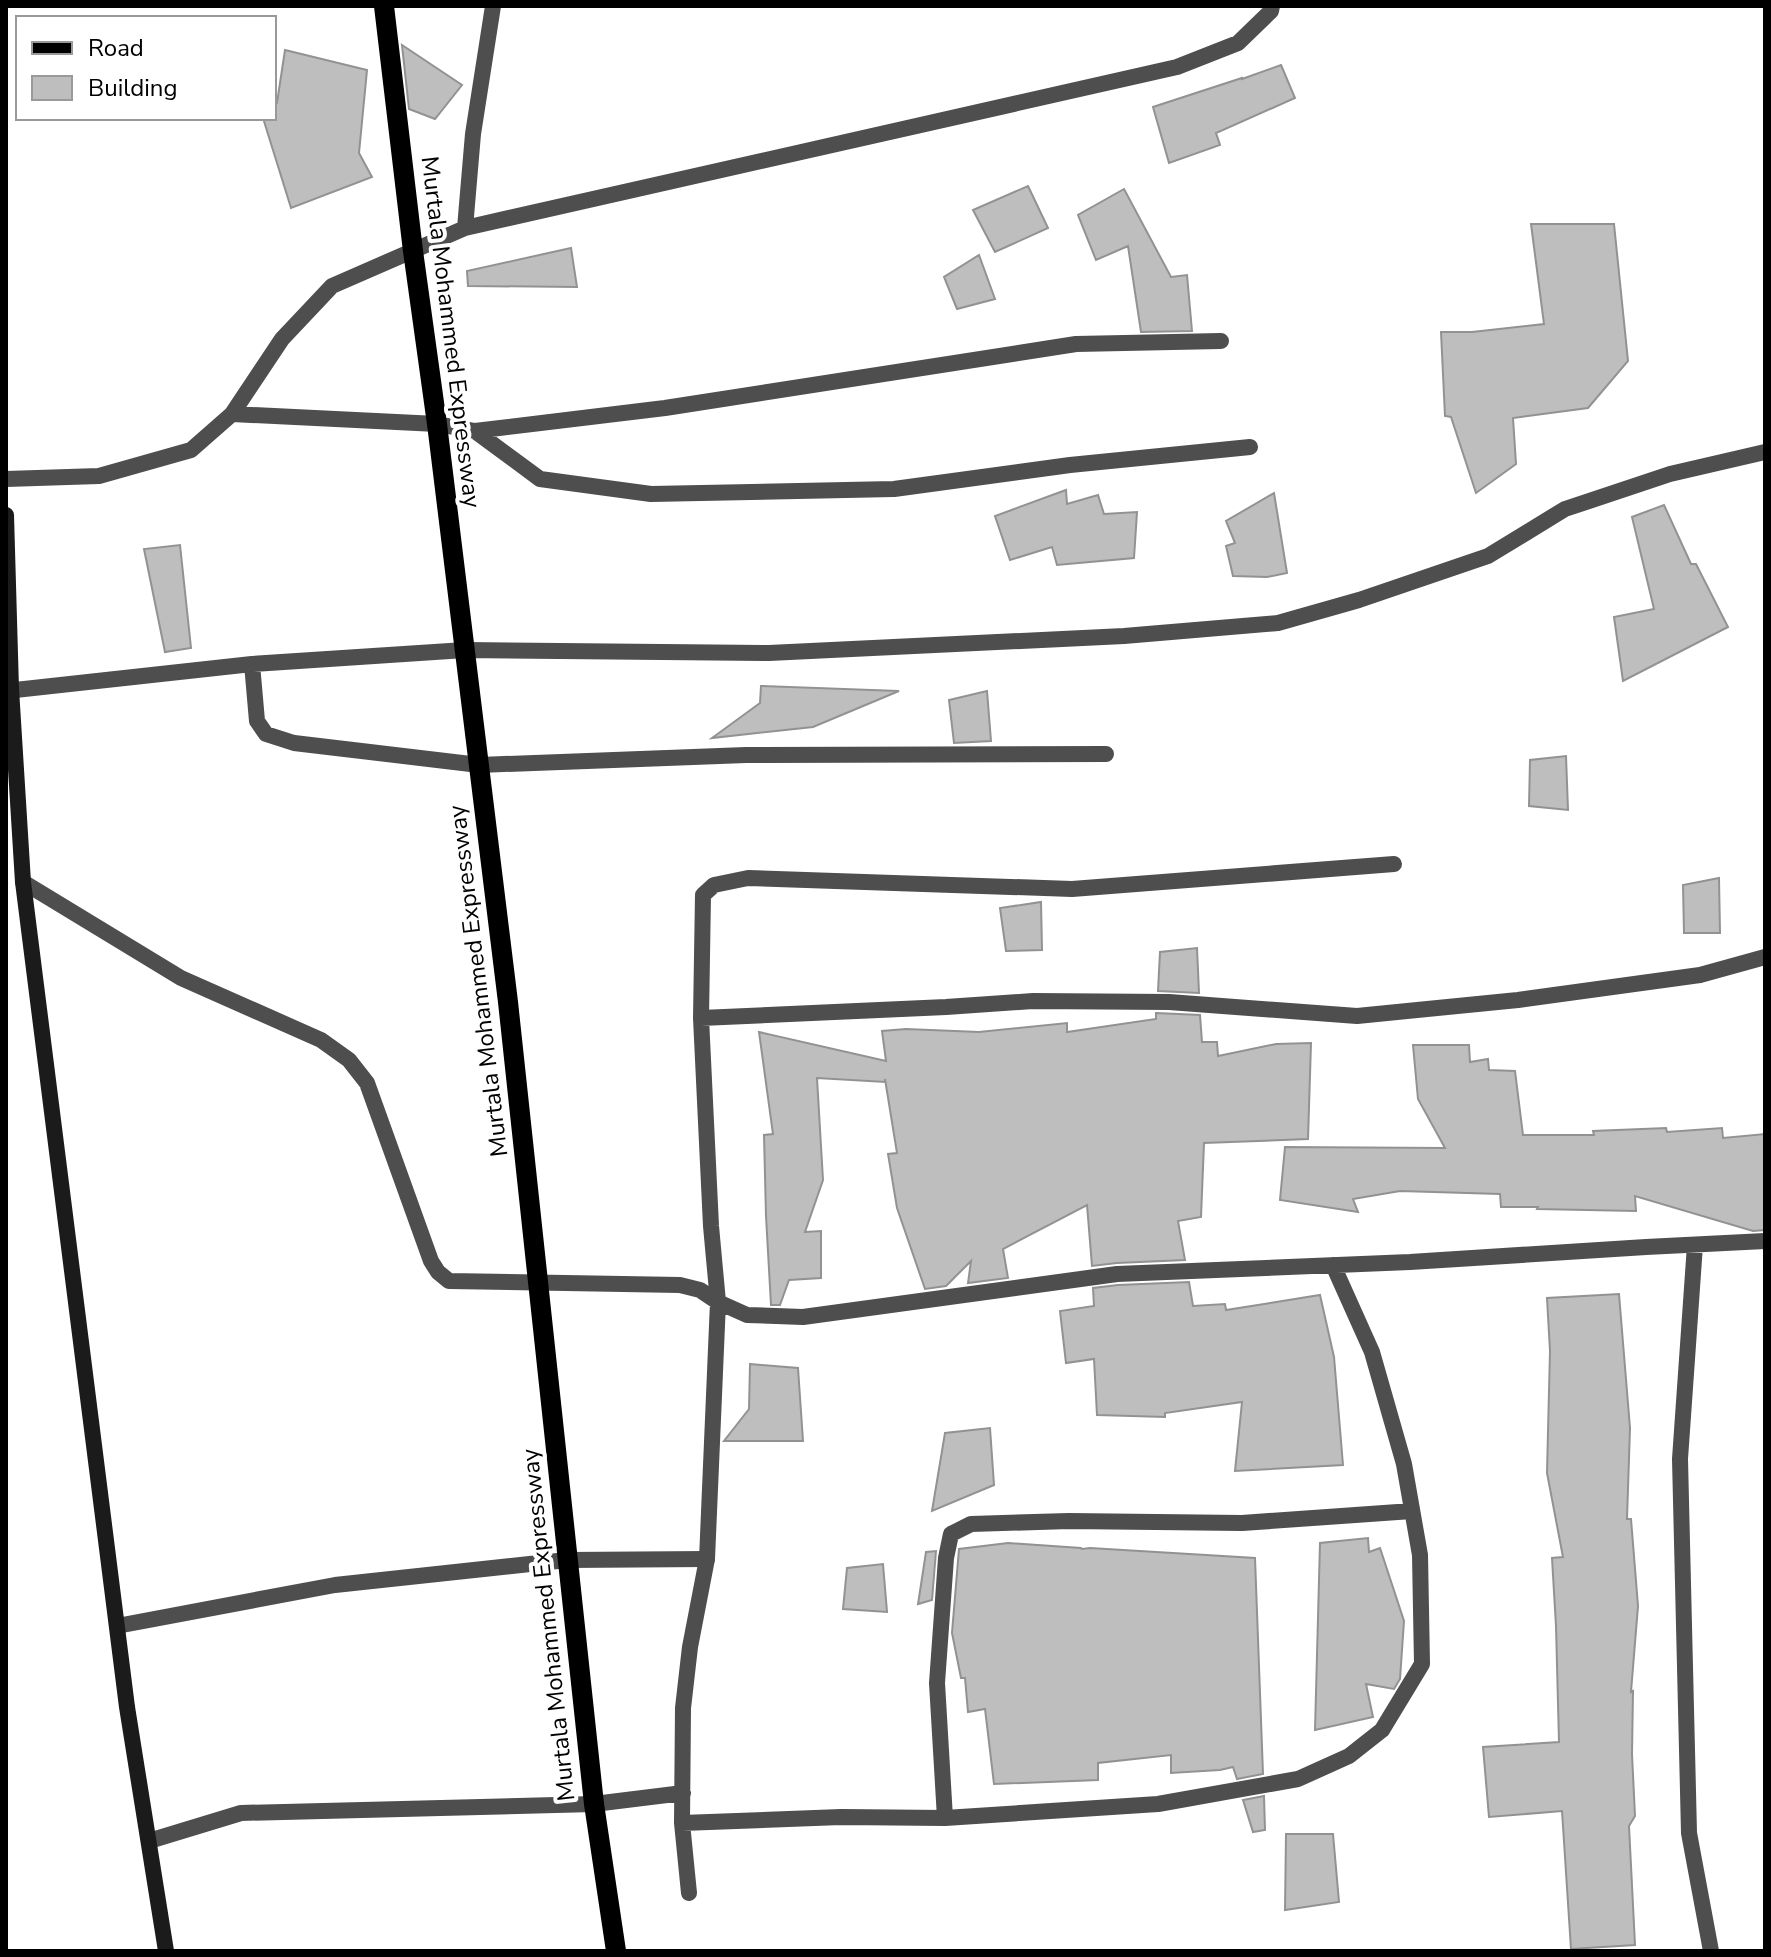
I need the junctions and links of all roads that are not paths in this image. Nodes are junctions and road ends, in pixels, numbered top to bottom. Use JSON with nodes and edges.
{"nodes":[{"id":1,"x":384,"y":6,"type":"edge"},
{"id":2,"x":493,"y":6,"type":"edge"},
{"id":3,"x":1272,"y":6,"type":"edge"},
{"id":4,"x":465,"y":228,"type":"junction"},
{"id":5,"x":413,"y":251,"type":"junction"},
{"id":6,"x":1221,"y":341,"type":"dead end"},
{"id":7,"x":232,"y":414,"type":"junction"},
{"id":8,"x":437,"y":424,"type":"junction"},
{"id":9,"x":475,"y":431,"type":"junction"},
{"id":10,"x":1250,"y":447,"type":"dead end"},
{"id":11,"x":1765,"y":452,"type":"edge"},
{"id":12,"x":6,"y":479,"type":"edge"},
{"id":13,"x":6,"y":515,"type":"edge"},
{"id":14,"x":465,"y":650,"type":"junction"},
{"id":15,"x":252,"y":664,"type":"junction"},
{"id":16,"x":9,"y":690,"type":"edge"},
{"id":17,"x":1106,"y":754,"type":"dead end"},
{"id":18,"x":479,"y":765,"type":"junction"},
{"id":19,"x":1394,"y":864,"type":"dead end"},
{"id":20,"x":23,"y":882,"type":"junction"},
{"id":21,"x":1765,"y":957,"type":"edge"},
{"id":22,"x":701,"y":1018,"type":"junction"},
{"id":23,"x":1765,"y":1241,"type":"edge"},
{"id":24,"x":1695,"y":1245,"type":"junction"},
{"id":25,"x":1333,"y":1265,"type":"junction"},
{"id":26,"x":538,"y":1283,"type":"junction"},
{"id":27,"x":718,"y":1302,"type":"junction"},
{"id":28,"x":1412,"y":1511,"type":"junction"},
{"id":29,"x":707,"y":1559,"type":"junction"},
{"id":30,"x":567,"y":1560,"type":"junction"},
{"id":31,"x":117,"y":1626,"type":"junction"},
{"id":32,"x":683,"y":1793,"type":"junction"},
{"id":33,"x":594,"y":1804,"type":"junction"},
{"id":34,"x":945,"y":1818,"type":"junction"},
{"id":35,"x":682,"y":1823,"type":"junction"},
{"id":36,"x":149,"y":1841,"type":"junction"},
{"id":37,"x":689,"y":1893,"type":"dead end"},
{"id":38,"x":166,"y":1951,"type":"edge"},
{"id":39,"x":616,"y":1951,"type":"edge"},
{"id":40,"x":1711,"y":1951,"type":"edge"}],
"edges":[{"from":1,"to":5,"type":"main road","name":"Murtala Mohammed Expressway"},
{"from":2,"to":4,"type":"street"},
{"from":3,"to":4,"type":"street"},
{"from":4,"to":5,"type":"street"},
{"from":5,"to":7,"type":"street"},
{"from":5,"to":8,"type":"main road","name":"Murtala Mohammed Expressway"},
{"from":6,"to":9,"type":"street"},
{"from":7,"to":8,"type":"street"},
{"from":7,"to":12,"type":"street"},
{"from":8,"to":9,"type":"street"},
{"from":8,"to":14,"type":"main road","name":"Murtala Mohammed Expressway"},
{"from":9,"to":10,"type":"street"},
{"from":11,"to":14,"type":"street"},
{"from":13,"to":16,"type":"main road"},
{"from":14,"to":15,"type":"street"},
{"from":14,"to":18,"type":"main road","name":"Murtala Mohammed Expressway"},
{"from":15,"to":16,"type":"street"},
{"from":15,"to":18,"type":"street"},
{"from":16,"to":20,"type":"main road"},
{"from":17,"to":18,"type":"street"},
{"from":18,"to":26,"type":"main road","name":"Murtala Mohammed Expressway"},
{"from":19,"to":22,"type":"street"},
{"from":20,"to":26,"type":"street"},
{"from":20,"to":31,"type":"main road"},
{"from":21,"to":22,"type":"street"},
{"from":22,"to":27,"type":"street"},
{"from":23,"to":24,"type":"street"},
{"from":24,"to":25,"type":"street"},
{"from":24,"to":40,"type":"street"},
{"from":25,"to":27,"type":"street"},
{"from":25,"to":28,"type":"street"},
{"from":26,"to":27,"type":"street"},
{"from":26,"to":30,"type":"main road","name":"Murtala Mohammed Expressway"},
{"from":27,"to":29,"type":"street"},
{"from":28,"to":34,"type":"street"},
{"from":28,"to":34,"type":"street"},
{"from":29,"to":30,"type":"street"},
{"from":29,"to":32,"type":"street"},
{"from":30,"to":31,"type":"street"},
{"from":30,"to":33,"type":"main road","name":"Murtala Mohammed Expressway"},
{"from":31,"to":36,"type":"main road"},
{"from":32,"to":33,"type":"street"},
{"from":32,"to":35,"type":"street"},
{"from":33,"to":36,"type":"street"},
{"from":33,"to":39,"type":"main road","name":"Murtala Mohammed Expressway"},
{"from":34,"to":35,"type":"street"},
{"from":35,"to":37,"type":"street"},
{"from":36,"to":38,"type":"main road"}]}
